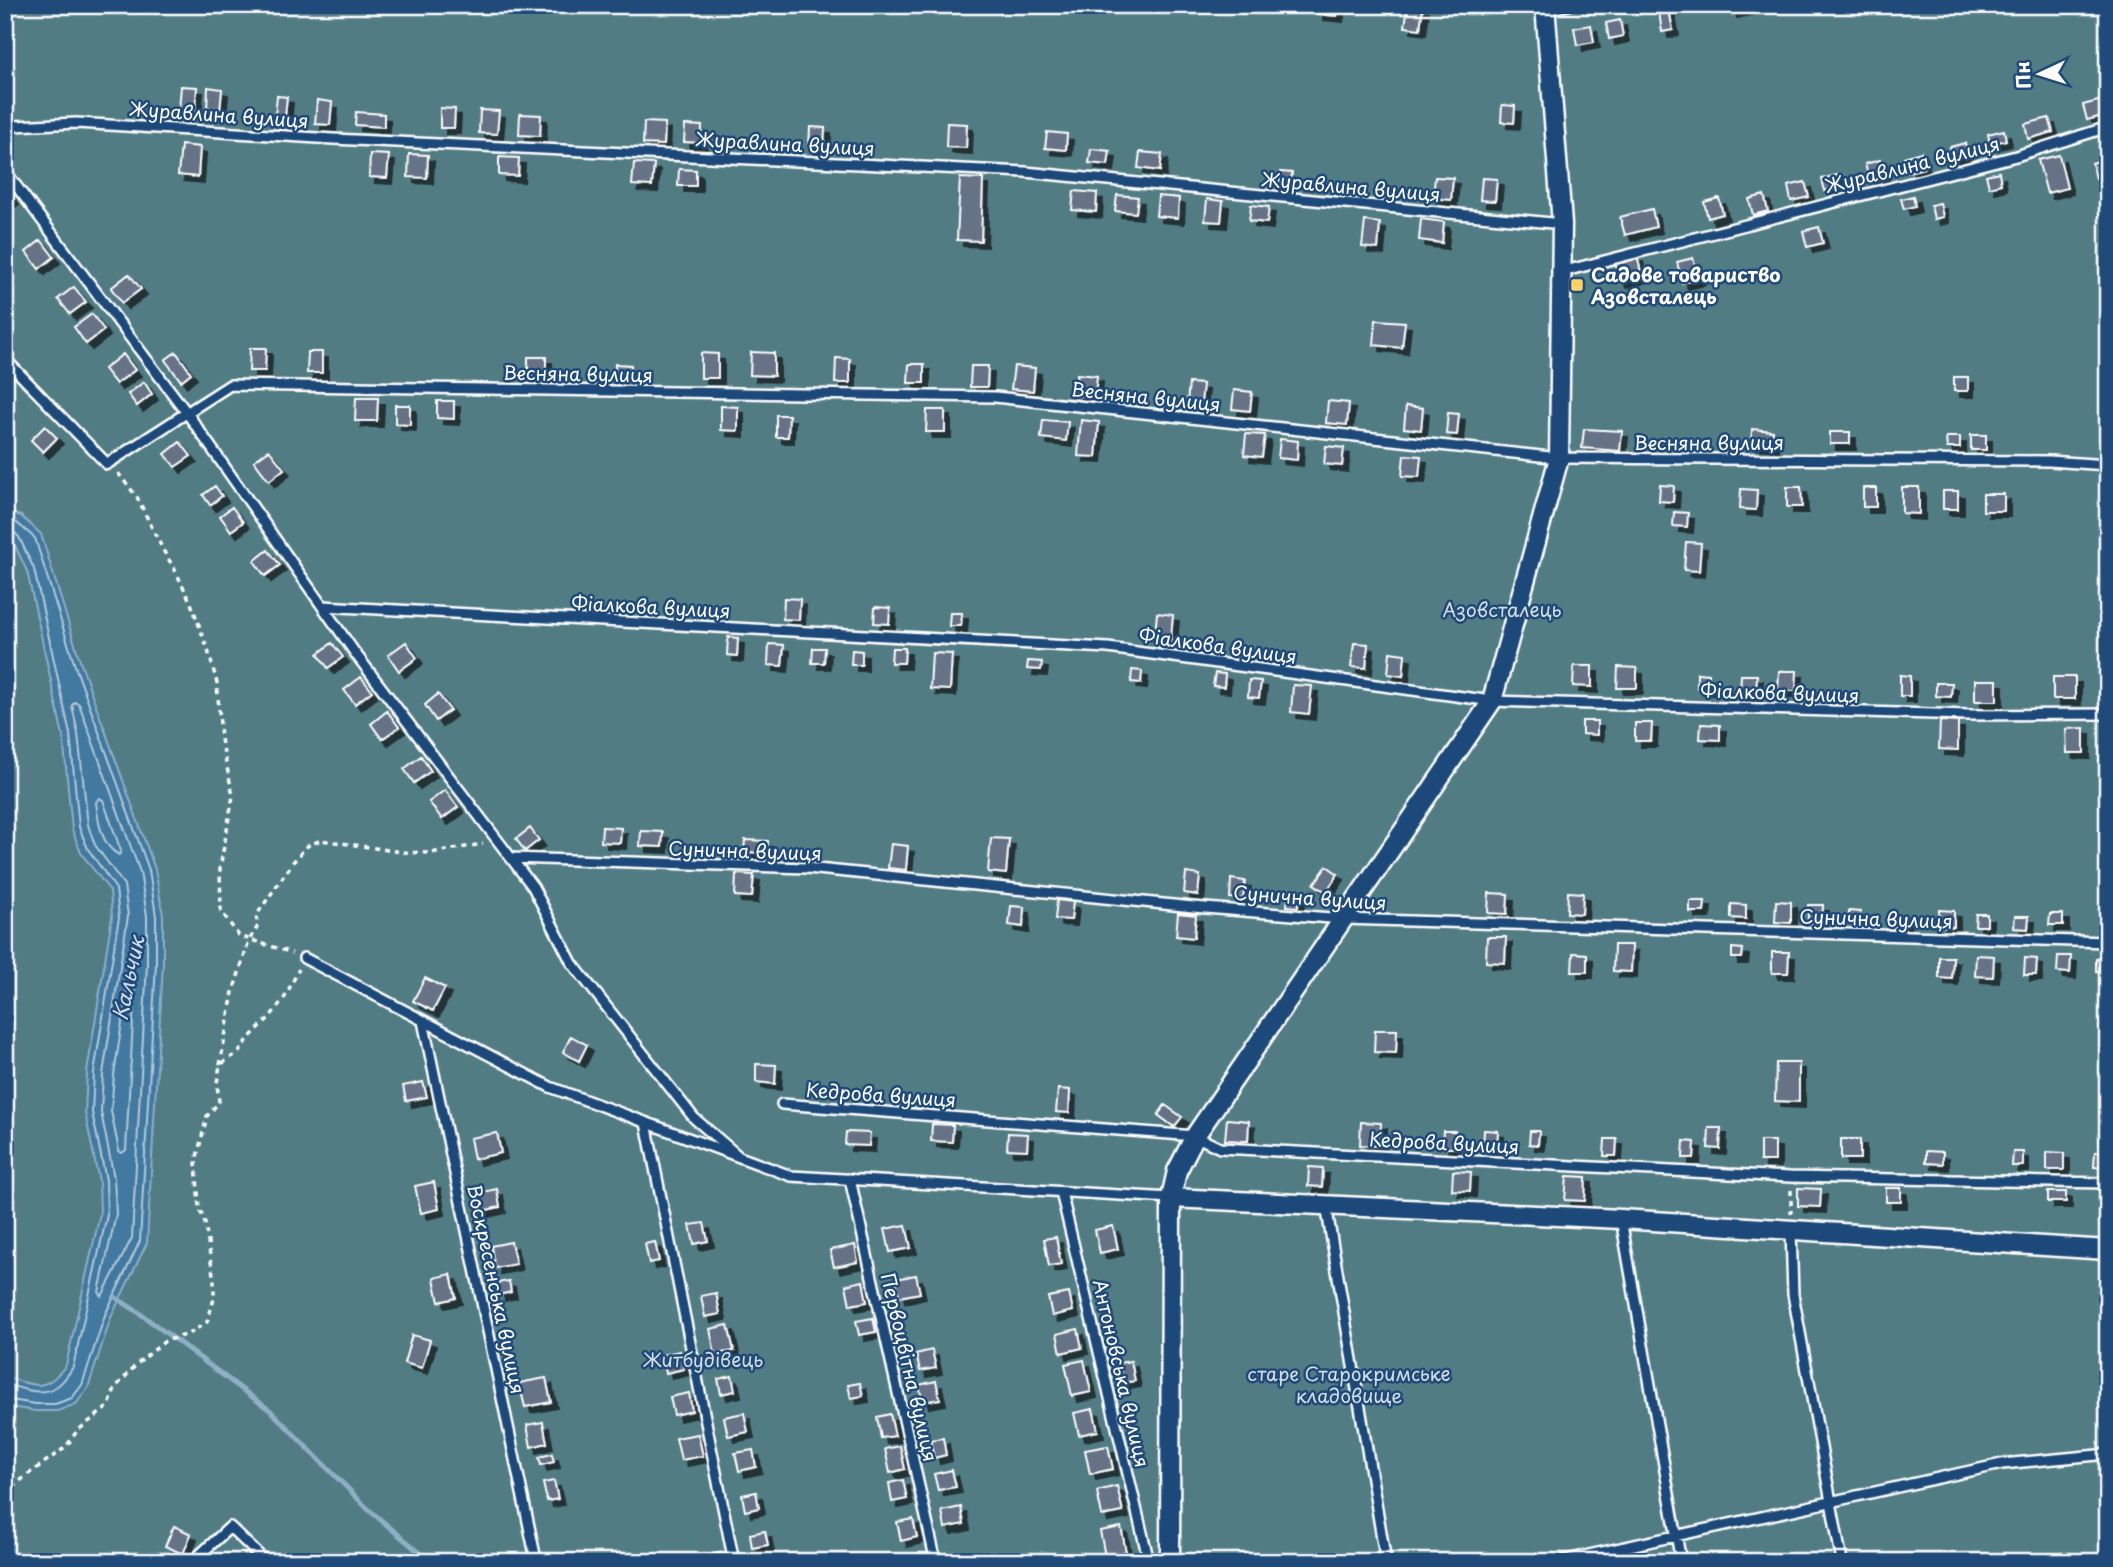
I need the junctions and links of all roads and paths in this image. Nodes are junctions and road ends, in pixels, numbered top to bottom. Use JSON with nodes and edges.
{"nodes":[{"id":1,"x":1510,"y":5,"type":"edge"},
{"id":2,"x":1569,"y":5,"type":"edge"},
{"id":3,"x":1545,"y":7,"type":"edge"},
{"id":4,"x":2108,"y":127,"type":"edge"},
{"id":5,"x":5,"y":130,"type":"edge"},
{"id":6,"x":5,"y":171,"type":"edge"},
{"id":7,"x":1562,"y":224,"type":"junction"},
{"id":8,"x":1561,"y":272,"type":"junction"},
{"id":9,"x":5,"y":359,"type":"edge"},
{"id":10,"x":187,"y":413,"type":"junction"},
{"id":11,"x":1559,"y":458,"type":"junction"},
{"id":12,"x":107,"y":464,"type":"junction"},
{"id":13,"x":2108,"y":465,"type":"edge"},
{"id":14,"x":322,"y":606,"type":"junction"},
{"id":15,"x":1492,"y":701,"type":"junction"},
{"id":16,"x":2108,"y":714,"type":"edge"},
{"id":17,"x":499,"y":842,"type":"junction"},
{"id":18,"x":512,"y":858,"type":"junction"},
{"id":19,"x":1343,"y":919,"type":"junction"},
{"id":20,"x":249,"y":941,"type":"junction"},
{"id":21,"x":2108,"y":942,"type":"edge"},
{"id":22,"x":304,"y":958,"type":"junction"},
{"id":23,"x":423,"y":1021,"type":"junction"},
{"id":24,"x":220,"y":1065,"type":"junction"},
{"id":25,"x":782,"y":1104,"type":"dead end"},
{"id":26,"x":646,"y":1123,"type":"junction"},
{"id":27,"x":1195,"y":1136,"type":"junction"},
{"id":28,"x":738,"y":1156,"type":"junction"},
{"id":29,"x":1790,"y":1177,"type":"junction"},
{"id":30,"x":850,"y":1180,"type":"junction"},
{"id":31,"x":2108,"y":1183,"type":"edge"},
{"id":32,"x":1060,"y":1192,"type":"junction"},
{"id":33,"x":1171,"y":1198,"type":"junction"},
{"id":34,"x":1326,"y":1205,"type":"junction"},
{"id":35,"x":1621,"y":1219,"type":"junction"},
{"id":36,"x":1791,"y":1230,"type":"junction"},
{"id":37,"x":2108,"y":1250,"type":"edge"},
{"id":38,"x":2108,"y":1454,"type":"edge"},
{"id":39,"x":5,"y":1494,"type":"edge"},
{"id":40,"x":1831,"y":1503,"type":"junction"},
{"id":41,"x":1677,"y":1537,"type":"junction"},
{"id":42,"x":192,"y":1562,"type":"edge"},
{"id":43,"x":267,"y":1562,"type":"edge"},
{"id":44,"x":540,"y":1562,"type":"edge"},
{"id":45,"x":734,"y":1562,"type":"edge"},
{"id":46,"x":936,"y":1562,"type":"edge"},
{"id":47,"x":1149,"y":1562,"type":"edge"},
{"id":48,"x":1170,"y":1562,"type":"edge"},
{"id":49,"x":1386,"y":1562,"type":"edge"},
{"id":50,"x":1557,"y":1562,"type":"edge"},
{"id":51,"x":1681,"y":1562,"type":"edge"},
{"id":52,"x":1842,"y":1562,"type":"edge"}],
"edges":[{"from":1,"to":3,"type":"lane"},
{"from":2,"to":3,"type":"lane"},
{"from":3,"to":7,"type":"street"},
{"from":4,"to":8,"type":"lane","name":"Журавлина вулиця"},
{"from":5,"to":7,"type":"lane","name":"Журавлина вулиця"},
{"from":6,"to":10,"type":"lane"},
{"from":7,"to":8,"type":"street"},
{"from":8,"to":11,"type":"street"},
{"from":9,"to":12,"type":"lane"},
{"from":10,"to":11,"type":"lane","name":"Весняна вулиця"},
{"from":10,"to":12,"type":"lane","name":"Весняна вулиця"},
{"from":10,"to":14,"type":"lane"},
{"from":11,"to":13,"type":"lane","name":"Весняна вулиця"},
{"from":11,"to":15,"type":"street"},
{"from":12,"to":20,"type":"path"},
{"from":14,"to":15,"type":"lane","name":"Фіалкова вулиця"},
{"from":14,"to":17,"type":"lane"},
{"from":15,"to":16,"type":"lane","name":"Фіалкова вулиця"},
{"from":15,"to":19,"type":"street"},
{"from":17,"to":18,"type":"lane"},
{"from":17,"to":20,"type":"path"},
{"from":18,"to":19,"type":"lane","name":"Сунична вулиця"},
{"from":18,"to":28,"type":"lane"},
{"from":19,"to":21,"type":"lane","name":"Сунична вулиця"},
{"from":19,"to":27,"type":"street"},
{"from":20,"to":22,"type":"path"},
{"from":20,"to":24,"type":"path"},
{"from":22,"to":23,"type":"lane"},
{"from":22,"to":24,"type":"path"},
{"from":23,"to":26,"type":"lane"},
{"from":23,"to":44,"type":"lane","name":"Воскресенська вулиця"},
{"from":24,"to":39,"type":"path"},
{"from":25,"to":27,"type":"lane","name":"Кедрова вулиця"},
{"from":26,"to":28,"type":"lane"},
{"from":26,"to":45,"type":"lane"},
{"from":27,"to":29,"type":"lane","name":"Кедрова вулиця"},
{"from":27,"to":33,"type":"street"},
{"from":28,"to":30,"type":"lane"},
{"from":29,"to":31,"type":"lane","name":"Кедрова вулиця"},
{"from":29,"to":36,"type":"path"},
{"from":30,"to":32,"type":"lane"},
{"from":30,"to":46,"type":"lane","name":"Первоцвітна вулиця"},
{"from":32,"to":33,"type":"lane"},
{"from":32,"to":47,"type":"lane","name":"Антоновська вулиця"},
{"from":33,"to":34,"type":"street"},
{"from":33,"to":48,"type":"street"},
{"from":34,"to":35,"type":"street"},
{"from":34,"to":49,"type":"lane"},
{"from":35,"to":36,"type":"street"},
{"from":35,"to":41,"type":"lane"},
{"from":36,"to":37,"type":"street"},
{"from":36,"to":40,"type":"lane"},
{"from":38,"to":40,"type":"lane"},
{"from":40,"to":41,"type":"lane"},
{"from":40,"to":52,"type":"lane"},
{"from":41,"to":50,"type":"lane"},
{"from":41,"to":51,"type":"lane"},
{"from":42,"to":43,"type":"lane"}]}
